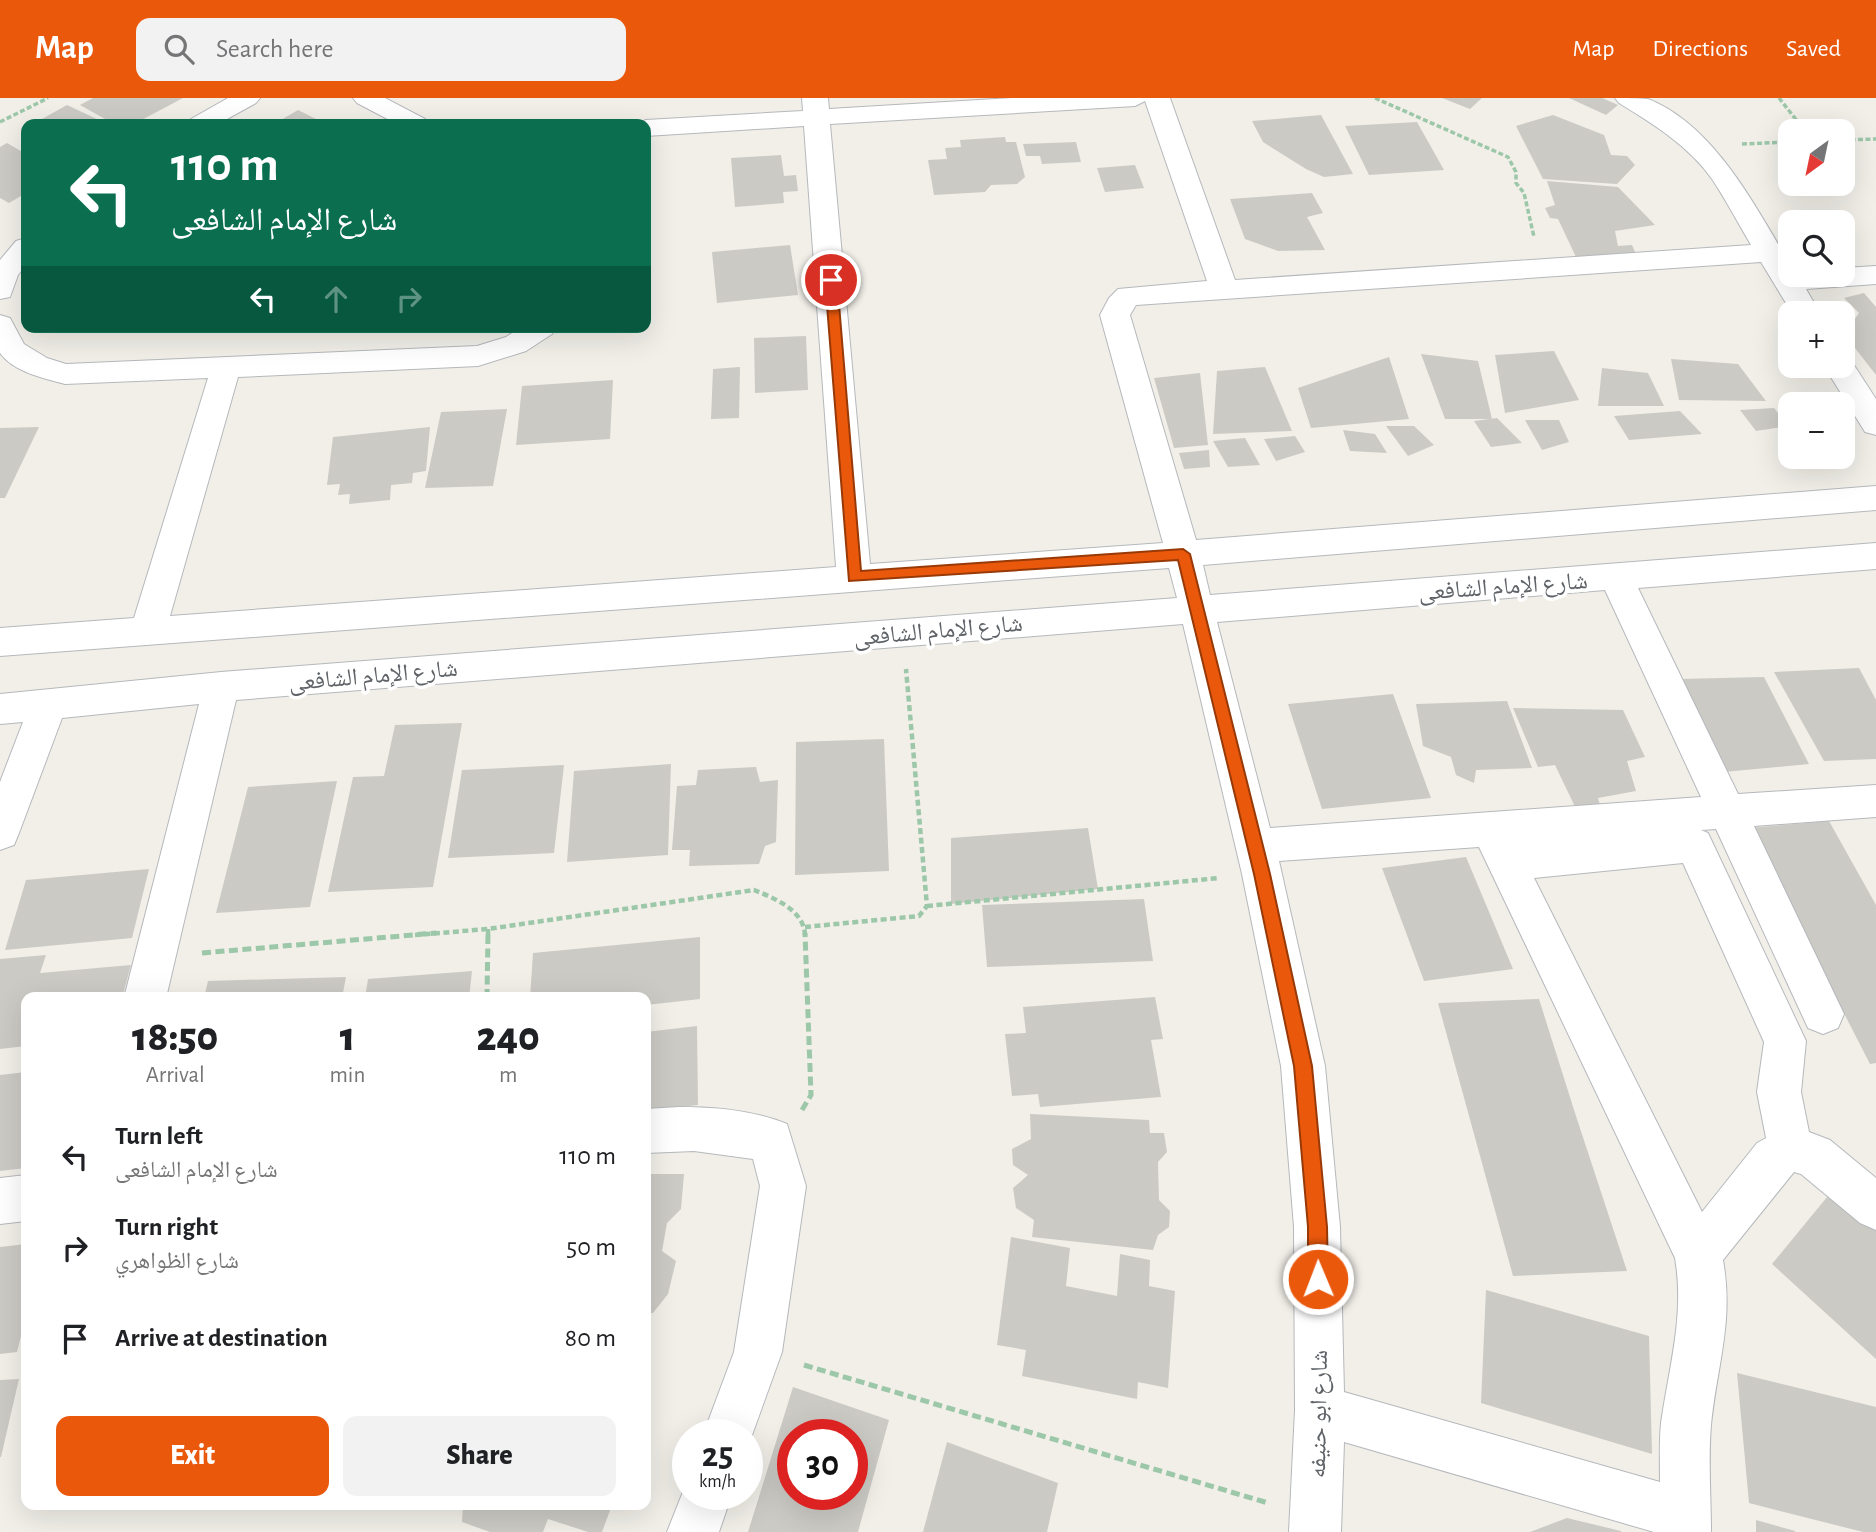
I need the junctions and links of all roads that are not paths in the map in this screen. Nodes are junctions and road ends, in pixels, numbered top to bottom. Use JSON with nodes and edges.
{"nodes":[{"id":1,"x":247,"y":98,"type":"edge"},
{"id":2,"x":366,"y":98,"type":"edge"},
{"id":3,"x":1135,"y":98,"type":"edge"},
{"id":4,"x":1157,"y":98,"type":"edge"},
{"id":5,"x":1628,"y":98,"type":"edge"},
{"id":6,"x":816,"y":108,"type":"edge"},
{"id":7,"x":209,"y":119,"type":"edge"},
{"id":8,"x":406,"y":119,"type":"edge"},
{"id":9,"x":651,"y":127,"type":"edge"},
{"id":10,"x":21,"y":253,"type":"edge"},
{"id":11,"x":1768,"y":253,"type":"junction"},
{"id":12,"x":1778,"y":269,"type":"edge"},
{"id":13,"x":1876,"y":275,"type":"edge"},
{"id":14,"x":1855,"y":276,"type":"edge"},
{"id":15,"x":0,"y":290,"type":"edge"},
{"id":16,"x":1224,"y":290,"type":"junction"},
{"id":17,"x":0,"y":325,"type":"edge"},
{"id":18,"x":533,"y":333,"type":"edge"},
{"id":19,"x":226,"y":368,"type":"junction"},
{"id":20,"x":1847,"y":378,"type":"edge"},
{"id":21,"x":1876,"y":424,"type":"edge"},
{"id":22,"x":1876,"y":498,"type":"edge"},
{"id":23,"x":1183,"y":554,"type":"junction"},
{"id":24,"x":1876,"y":556,"type":"edge"},
{"id":25,"x":854,"y":577,"type":"junction"},
{"id":26,"x":1616,"y":577,"type":"junction"},
{"id":27,"x":1197,"y":610,"type":"junction"},
{"id":28,"x":148,"y":630,"type":"junction"},
{"id":29,"x":0,"y":642,"type":"edge"},
{"id":30,"x":221,"y":687,"type":"junction"},
{"id":31,"x":48,"y":705,"type":"junction"},
{"id":32,"x":0,"y":709,"type":"edge"},
{"id":33,"x":1876,"y":801,"type":"edge"},
{"id":34,"x":1727,"y":812,"type":"junction"},
{"id":35,"x":0,"y":833,"type":"edge"},
{"id":36,"x":1499,"y":846,"type":"junction"},
{"id":37,"x":1258,"y":860,"type":"junction"},
{"id":38,"x":147,"y":992,"type":"edge"},
{"id":39,"x":1823,"y":1014,"type":"dead end"},
{"id":40,"x":651,"y":1130,"type":"edge"},
{"id":41,"x":1790,"y":1148,"type":"junction"},
{"id":42,"x":21,"y":1199,"type":"edge"},
{"id":43,"x":0,"y":1201,"type":"edge"},
{"id":44,"x":1876,"y":1207,"type":"edge"},
{"id":45,"x":1698,"y":1254,"type":"junction"},
{"id":46,"x":1320,"y":1410,"type":"junction"},
{"id":47,"x":734,"y":1419,"type":"edge"},
{"id":48,"x":701,"y":1510,"type":"edge"},
{"id":49,"x":1684,"y":1523,"type":"edge"},
{"id":50,"x":1316,"y":1525,"type":"edge"},
{"id":51,"x":693,"y":1532,"type":"edge"}],
"edges":[{"from":1,"to":7,"type":"street"},
{"from":2,"to":8,"type":"street"},
{"from":3,"to":6,"type":"street"},
{"from":4,"to":16,"type":"street"},
{"from":5,"to":11,"type":"street"},
{"from":6,"to":9,"type":"street"},
{"from":6,"to":25,"type":"street"},
{"from":10,"to":15,"type":"street"},
{"from":11,"to":12,"type":"street"},
{"from":11,"to":16,"type":"street"},
{"from":13,"to":14,"type":"street"},
{"from":16,"to":23,"type":"street","name":"شارع ابو حنيفه"},
{"from":17,"to":19,"type":"street"},
{"from":18,"to":19,"type":"street"},
{"from":19,"to":28,"type":"street"},
{"from":20,"to":21,"type":"street"},
{"from":22,"to":23,"type":"street"},
{"from":23,"to":25,"type":"street"},
{"from":23,"to":27,"type":"street","name":"شارع ابو حنيفه"},
{"from":24,"to":26,"type":"street","name":"شارع الإمام الشافعى"},
{"from":25,"to":28,"type":"street"},
{"from":26,"to":27,"type":"street","name":"شارع الإمام الشافعى"},
{"from":26,"to":34,"type":"street"},
{"from":27,"to":30,"type":"street","name":"شارع الإمام الشافعى"},
{"from":27,"to":37,"type":"street","name":"شارع ابو حنيفه"},
{"from":28,"to":29,"type":"street"},
{"from":30,"to":31,"type":"street","name":"شارع الإمام الشافعى"},
{"from":30,"to":38,"type":"street"},
{"from":31,"to":32,"type":"street","name":"شارع الإمام الشافعى"},
{"from":31,"to":35,"type":"street"},
{"from":33,"to":34,"type":"street"},
{"from":34,"to":36,"type":"street"},
{"from":34,"to":39,"type":"street"},
{"from":36,"to":37,"type":"street"},
{"from":36,"to":41,"type":"street"},
{"from":36,"to":45,"type":"street"},
{"from":37,"to":46,"type":"street","name":"شارع ابو حنيفه"},
{"from":40,"to":47,"type":"street"},
{"from":41,"to":44,"type":"street"},
{"from":41,"to":45,"type":"street"},
{"from":42,"to":43,"type":"street"},
{"from":45,"to":49,"type":"street"},
{"from":46,"to":49,"type":"street"},
{"from":46,"to":50,"type":"street","name":"شارع ابو حنيفه"},
{"from":48,"to":51,"type":"street"}]}
